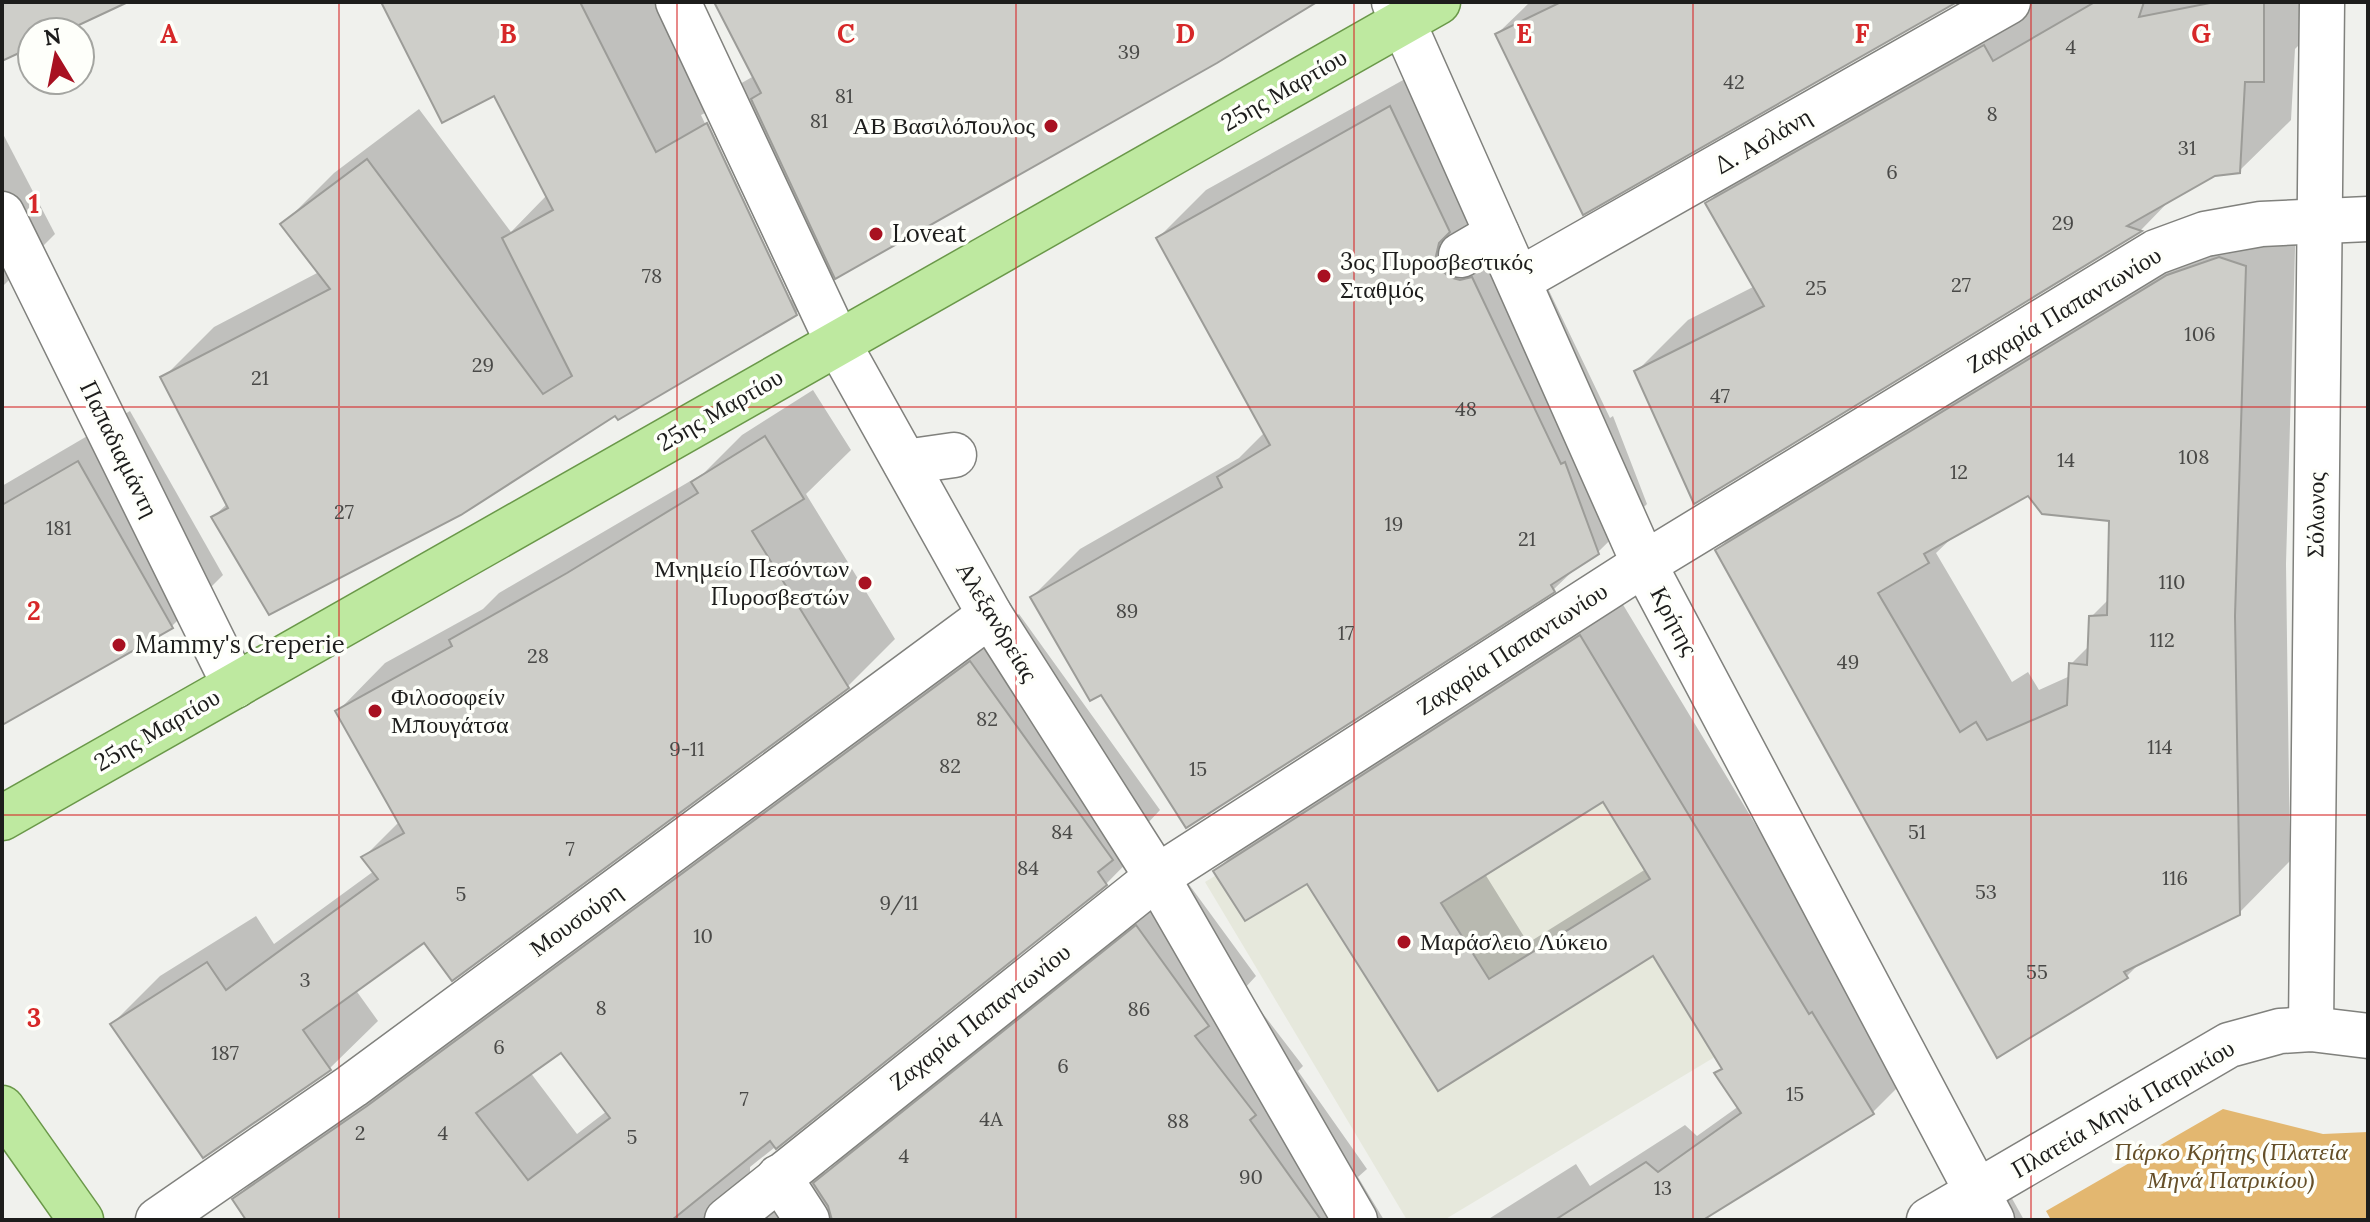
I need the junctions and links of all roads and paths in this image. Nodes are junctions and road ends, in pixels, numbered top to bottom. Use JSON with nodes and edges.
{"nodes":[{"id":1,"x":678,"y":2,"type":"edge"},
{"id":2,"x":2008,"y":2,"type":"edge"},
{"id":3,"x":2322,"y":2,"type":"edge"},
{"id":4,"x":1412,"y":9,"type":"edge"},
{"id":5,"x":2,"y":214,"type":"edge"},
{"id":6,"x":2368,"y":219,"type":"edge"},
{"id":7,"x":2319,"y":220,"type":"junction"},
{"id":8,"x":1519,"y":280,"type":"junction"},
{"id":9,"x":838,"y":343,"type":"junction"},
{"id":10,"x":954,"y":455,"type":"dead end"},
{"id":11,"x":905,"y":462,"type":"junction"},
{"id":12,"x":1644,"y":564,"type":"junction"},
{"id":13,"x":990,"y":615,"type":"junction"},
{"id":14,"x":235,"y":686,"type":"junction"},
{"id":15,"x":2,"y":818,"type":"edge"},
{"id":16,"x":1157,"y":877,"type":"junction"},
{"id":17,"x":2311,"y":1029,"type":"junction"},
{"id":18,"x":2368,"y":1036,"type":"edge"},
{"id":19,"x":2,"y":1108,"type":"edge"},
{"id":20,"x":779,"y":1177,"type":"junction"},
{"id":21,"x":1985,"y":1207,"type":"edge"},
{"id":22,"x":81,"y":1220,"type":"edge"},
{"id":23,"x":158,"y":1220,"type":"edge"},
{"id":24,"x":727,"y":1220,"type":"edge"},
{"id":25,"x":807,"y":1220,"type":"edge"},
{"id":26,"x":1355,"y":1220,"type":"edge"},
{"id":27,"x":1929,"y":1220,"type":"edge"}],
"edges":[{"from":1,"to":9,"type":"street","name":"Αλεξανδρείας"},
{"from":2,"to":8,"type":"street","name":"Δ. Ασλάνη"},
{"from":3,"to":7,"type":"street","name":"Σόλωνος"},
{"from":4,"to":8,"type":"street","name":"Κρήτης"},
{"from":4,"to":9,"type":"main road","name":"25ης Μαρτίου"},
{"from":5,"to":14,"type":"street","name":"Παπαδιαμάντη"},
{"from":6,"to":7,"type":"street","name":"Ζαχαρία Παπαντωνίου"},
{"from":7,"to":12,"type":"street","name":"Ζαχαρία Παπαντωνίου"},
{"from":7,"to":17,"type":"street","name":"Σόλωνος"},
{"from":8,"to":12,"type":"street","name":"Κρήτης"},
{"from":9,"to":11,"type":"street","name":"Αλεξανδρείας"},
{"from":9,"to":14,"type":"main road","name":"25ης Μαρτίου"},
{"from":10,"to":11,"type":"street"},
{"from":11,"to":13,"type":"street","name":"Αλεξανδρείας"},
{"from":12,"to":16,"type":"street","name":"Ζαχαρία Παπαντωνίου"},
{"from":12,"to":21,"type":"street","name":"Κρήτης"},
{"from":13,"to":16,"type":"street","name":"Αλεξανδρείας"},
{"from":13,"to":23,"type":"street","name":"Μουσούρη"},
{"from":14,"to":15,"type":"main road","name":"25ης Μαρτίου"},
{"from":16,"to":20,"type":"street","name":"Ζαχαρία Παπαντωνίου"},
{"from":16,"to":26,"type":"street","name":"Αλεξανδρείας"},
{"from":17,"to":18,"type":"street","name":"Πλατεία Μηνά Πατρικίου"},
{"from":17,"to":21,"type":"street","name":"Πλατεία Μηνά Πατρικίου"},
{"from":19,"to":22,"type":"main road"},
{"from":20,"to":24,"type":"street","name":"Ζαχαρία Παπαντωνίου"},
{"from":20,"to":25,"type":"street"},
{"from":21,"to":27,"type":"street","name":"Πλατεία Μηνά Πατρικίου"}]}
